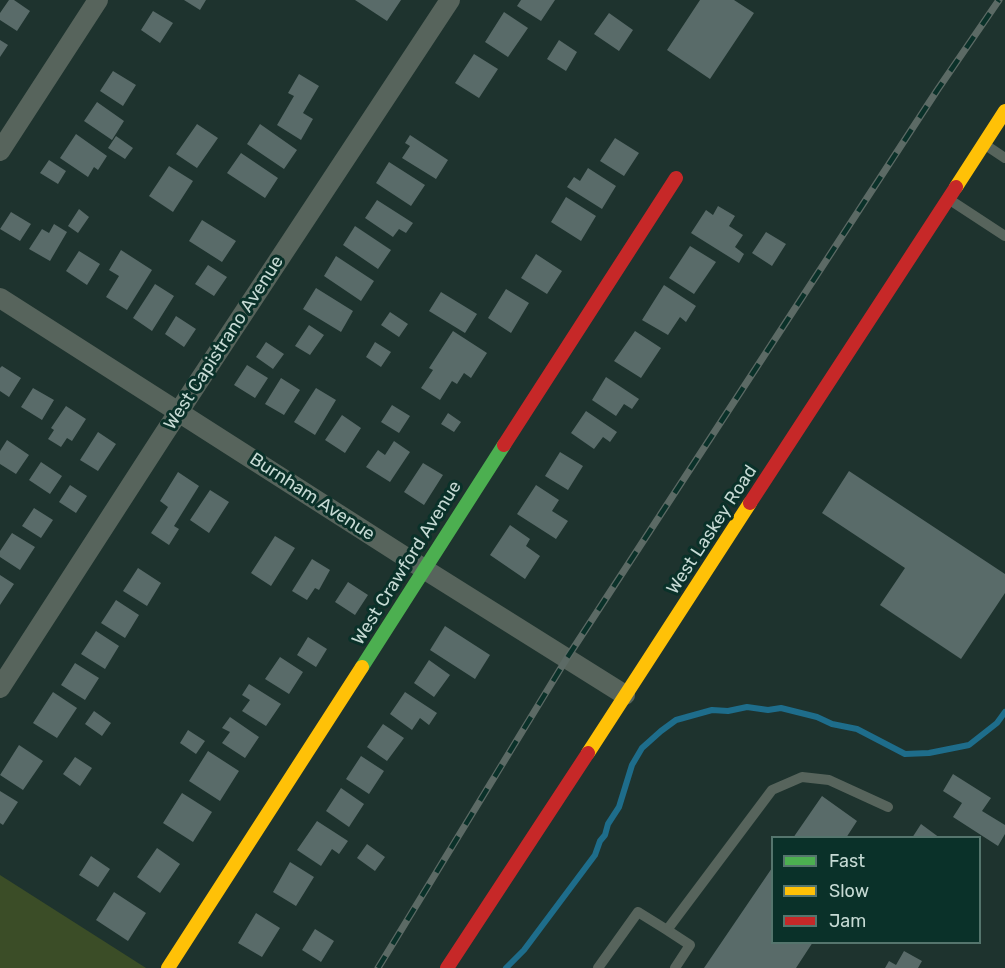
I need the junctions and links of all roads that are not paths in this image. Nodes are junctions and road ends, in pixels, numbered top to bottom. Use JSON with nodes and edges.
{"nodes":[{"id":1,"x":98,"y":0,"type":"edge"},
{"id":2,"x":450,"y":0,"type":"edge"},
{"id":3,"x":1005,"y":111,"type":"edge"},
{"id":4,"x":984,"y":143,"type":"junction"},
{"id":5,"x":0,"y":151,"type":"edge"},
{"id":6,"x":1005,"y":158,"type":"edge"},
{"id":7,"x":676,"y":178,"type":"dead end"},
{"id":8,"x":947,"y":199,"type":"junction"},
{"id":9,"x":1005,"y":236,"type":"edge"},
{"id":10,"x":0,"y":298,"type":"edge"},
{"id":11,"x":179,"y":412,"type":"junction"},
{"id":12,"x":424,"y":569,"type":"junction"},
{"id":13,"x":0,"y":688,"type":"edge"},
{"id":14,"x":625,"y":695,"type":"junction"},
{"id":15,"x":888,"y":807,"type":"dead end"},
{"id":16,"x":667,"y":930,"type":"junction"},
{"id":17,"x":168,"y":968,"type":"edge"},
{"id":18,"x":447,"y":968,"type":"edge"},
{"id":19,"x":598,"y":968,"type":"edge"},
{"id":20,"x":675,"y":968,"type":"edge"}],
"edges":[{"from":1,"to":5,"type":"street"},
{"from":2,"to":11,"type":"street","name":"West Capistrano Avenue"},
{"from":3,"to":4,"type":"main road","name":"West Laskey Road"},
{"from":4,"to":6,"type":"lane"},
{"from":4,"to":8,"type":"main road","name":"West Laskey Road"},
{"from":7,"to":12,"type":"main road","name":"West Crawford Avenue"},
{"from":8,"to":9,"type":"lane"},
{"from":8,"to":14,"type":"main road","name":"West Laskey Road"},
{"from":10,"to":11,"type":"street","name":"Burnham Avenue"},
{"from":11,"to":12,"type":"street","name":"Burnham Avenue"},
{"from":11,"to":13,"type":"street","name":"West Capistrano Avenue"},
{"from":12,"to":14,"type":"street","name":"Burnham Avenue"},
{"from":12,"to":17,"type":"main road","name":"West Crawford Avenue"},
{"from":14,"to":18,"type":"main road","name":"West Laskey Road"},
{"from":15,"to":16,"type":"lane"},
{"from":16,"to":19,"type":"lane"},
{"from":16,"to":20,"type":"lane"}]}
